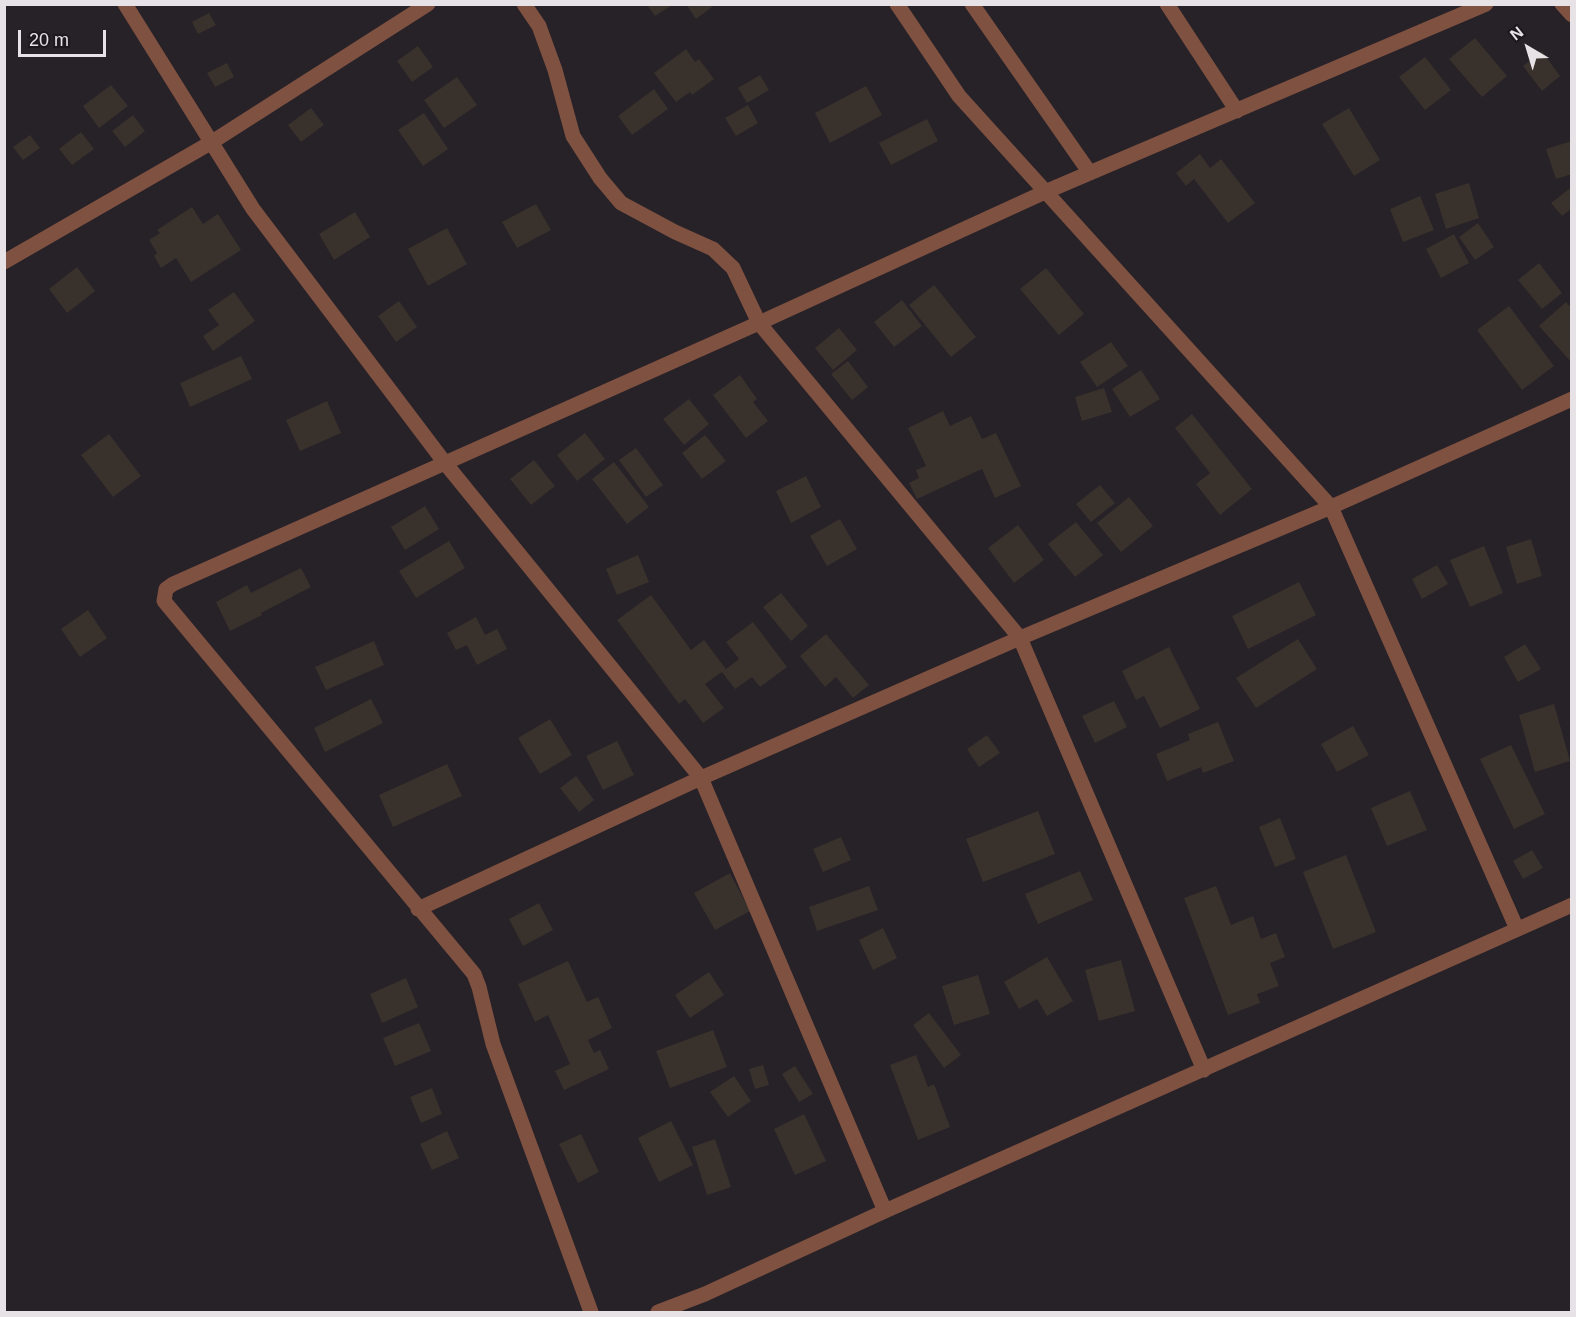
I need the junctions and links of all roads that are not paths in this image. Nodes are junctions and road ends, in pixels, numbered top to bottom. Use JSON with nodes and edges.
{"nodes":[{"id":1,"x":125,"y":4,"type":"edge"},
{"id":2,"x":428,"y":4,"type":"edge"},
{"id":3,"x":524,"y":4,"type":"edge"},
{"id":4,"x":897,"y":4,"type":"edge"},
{"id":5,"x":972,"y":4,"type":"edge"},
{"id":6,"x":1167,"y":4,"type":"edge"},
{"id":7,"x":1486,"y":4,"type":"edge"},
{"id":8,"x":1562,"y":4,"type":"edge"},
{"id":9,"x":1572,"y":15,"type":"edge"},
{"id":10,"x":1237,"y":111,"type":"junction"},
{"id":11,"x":212,"y":142,"type":"junction"},
{"id":12,"x":1089,"y":173,"type":"junction"},
{"id":13,"x":1045,"y":192,"type":"junction"},
{"id":14,"x":4,"y":262,"type":"edge"},
{"id":15,"x":759,"y":323,"type":"junction"},
{"id":16,"x":1572,"y":399,"type":"edge"},
{"id":17,"x":446,"y":463,"type":"junction"},
{"id":18,"x":1331,"y":507,"type":"junction"},
{"id":19,"x":1020,"y":638,"type":"junction"},
{"id":20,"x":701,"y":778,"type":"junction"},
{"id":21,"x":1572,"y":905,"type":"edge"},
{"id":22,"x":418,"y":909,"type":"junction"},
{"id":23,"x":1517,"y":929,"type":"junction"},
{"id":24,"x":1204,"y":1070,"type":"junction"},
{"id":25,"x":885,"y":1211,"type":"junction"},
{"id":26,"x":591,"y":1312,"type":"edge"},
{"id":27,"x":658,"y":1312,"type":"edge"}],
"edges":[{"from":1,"to":11,"type":"street"},
{"from":2,"to":11,"type":"street"},
{"from":3,"to":15,"type":"street"},
{"from":4,"to":13,"type":"street"},
{"from":5,"to":12,"type":"street"},
{"from":6,"to":10,"type":"street"},
{"from":7,"to":10,"type":"street"},
{"from":8,"to":9,"type":"street"},
{"from":10,"to":12,"type":"street"},
{"from":11,"to":14,"type":"street"},
{"from":11,"to":17,"type":"street"},
{"from":12,"to":13,"type":"street"},
{"from":13,"to":15,"type":"street"},
{"from":13,"to":18,"type":"street"},
{"from":15,"to":17,"type":"street"},
{"from":15,"to":19,"type":"street"},
{"from":16,"to":18,"type":"street"},
{"from":17,"to":20,"type":"street"},
{"from":17,"to":22,"type":"street"},
{"from":18,"to":19,"type":"street"},
{"from":18,"to":23,"type":"street"},
{"from":19,"to":20,"type":"street"},
{"from":19,"to":24,"type":"street"},
{"from":20,"to":22,"type":"street"},
{"from":20,"to":25,"type":"street"},
{"from":21,"to":23,"type":"street"},
{"from":22,"to":26,"type":"street"},
{"from":23,"to":24,"type":"street"},
{"from":24,"to":25,"type":"street"},
{"from":25,"to":27,"type":"street"}]}
